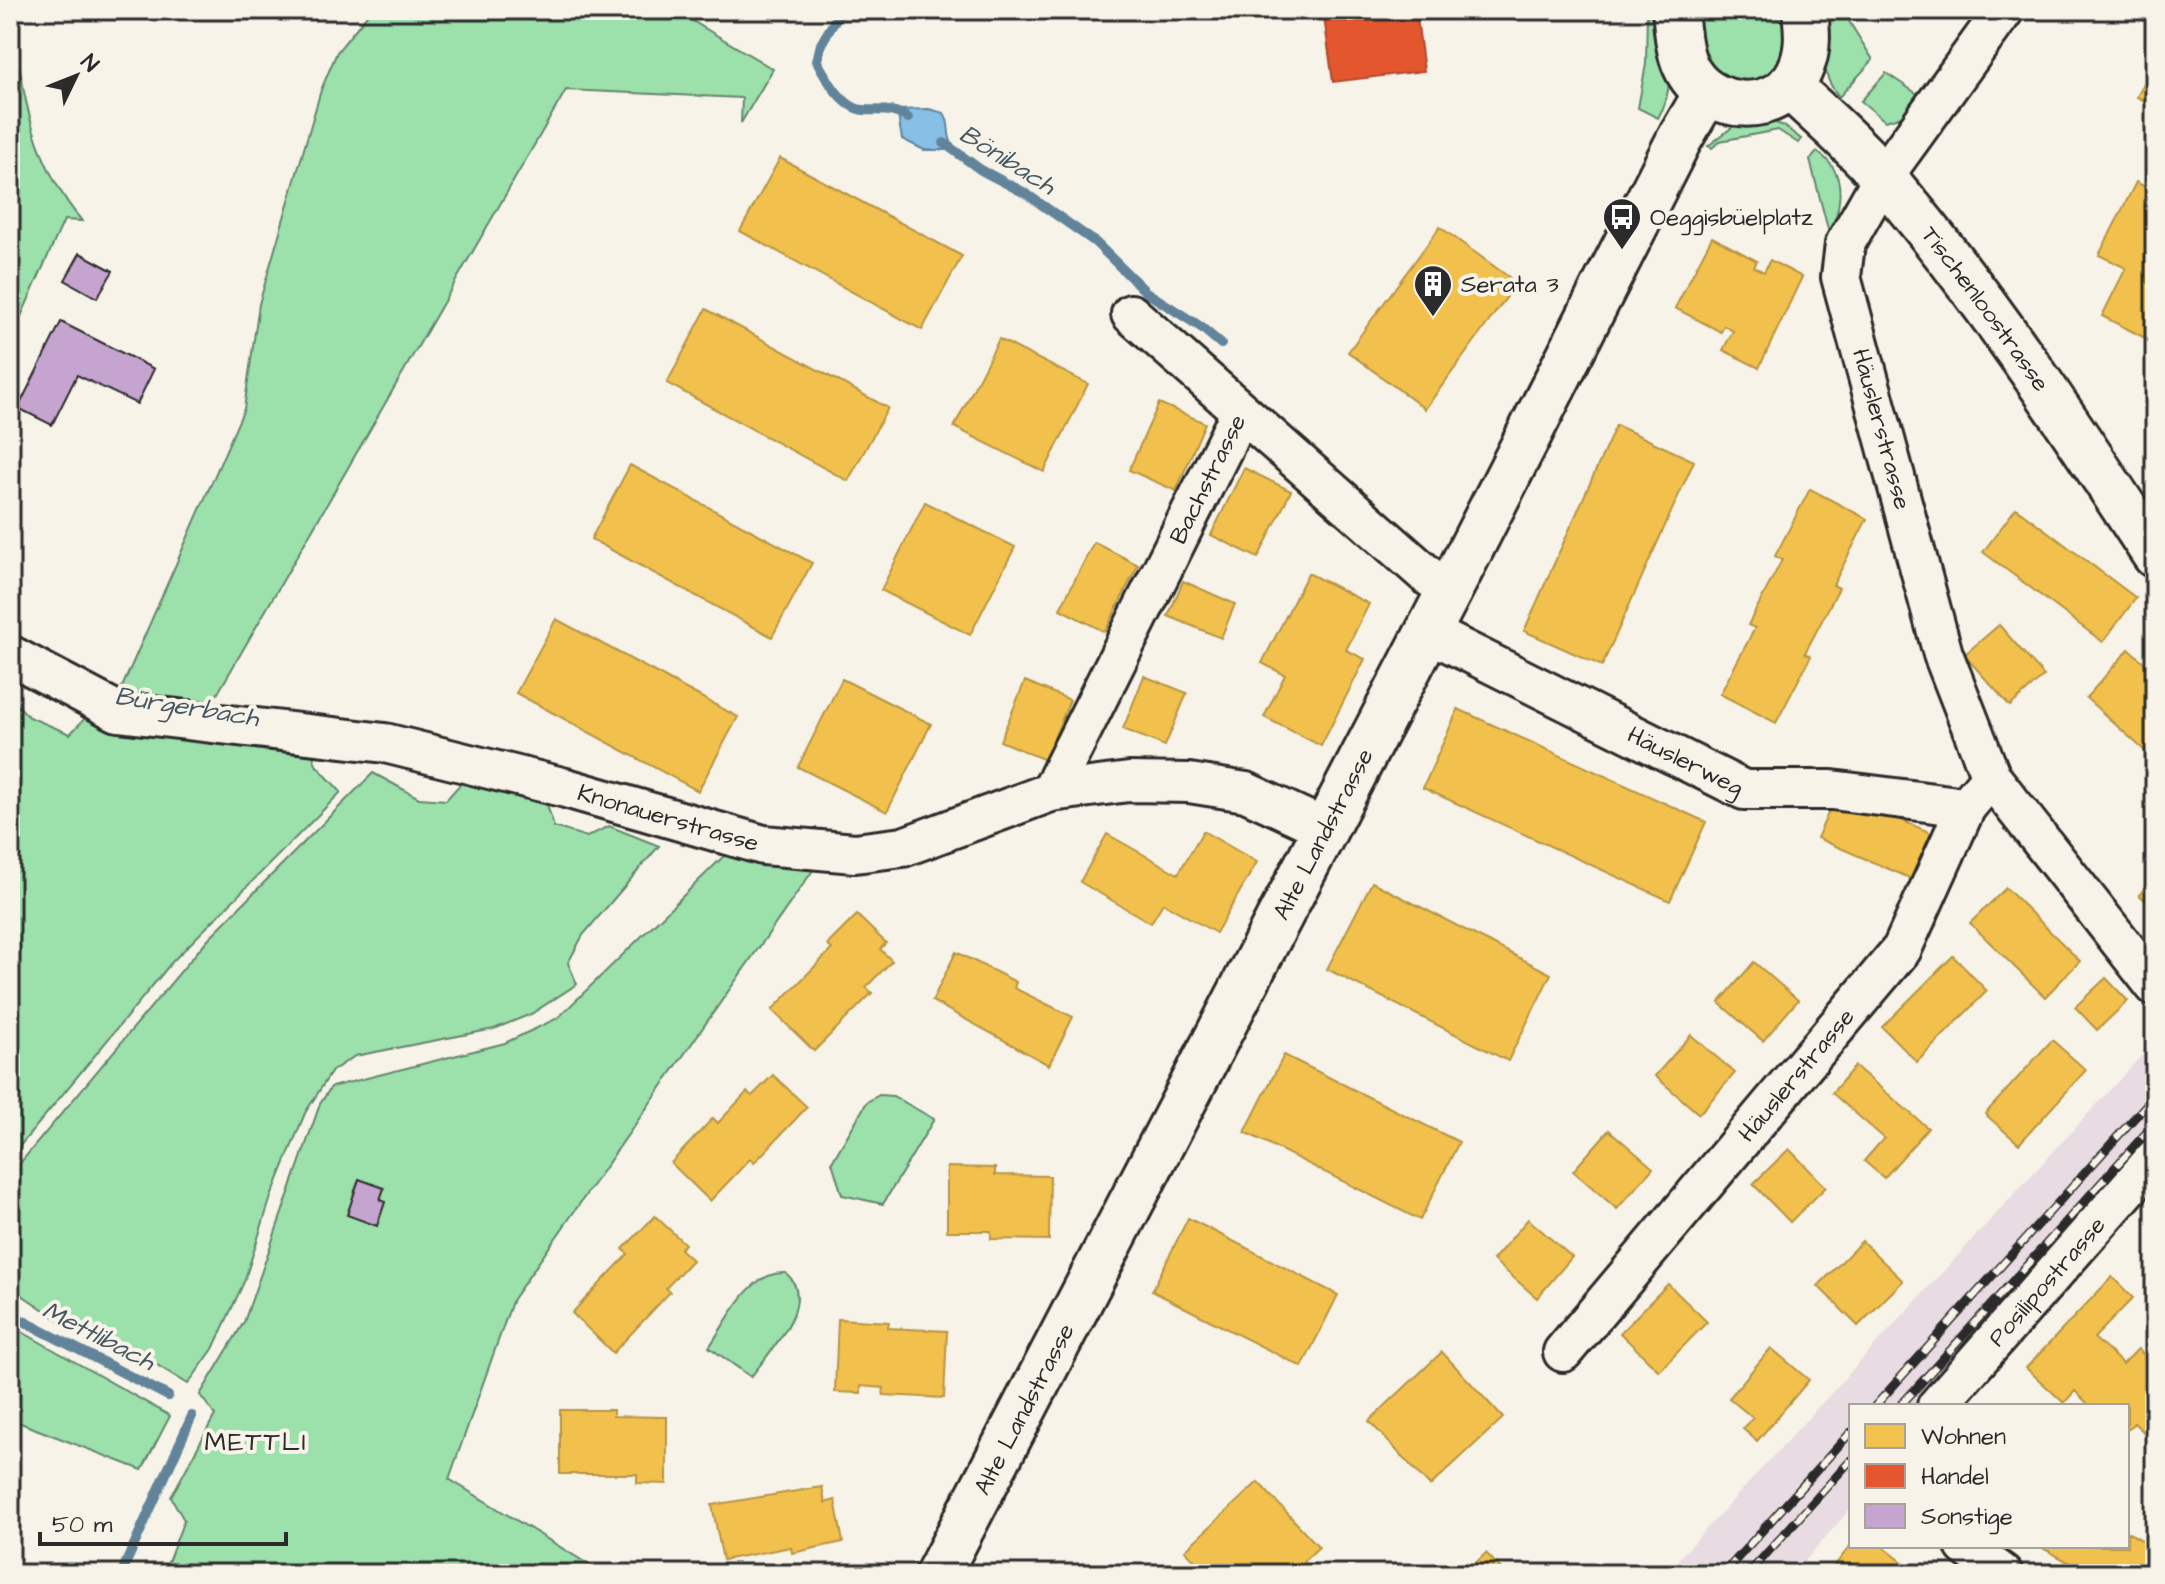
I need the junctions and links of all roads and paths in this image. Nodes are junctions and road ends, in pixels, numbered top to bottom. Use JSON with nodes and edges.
{"nodes":[{"id":1,"x":1675,"y":10,"type":"edge"},
{"id":2,"x":1805,"y":10,"type":"edge"},
{"id":3,"x":2004,"y":10,"type":"edge"},
{"id":4,"x":1789,"y":86,"type":"junction"},
{"id":5,"x":1707,"y":92,"type":"junction"},
{"id":6,"x":1883,"y":177,"type":"junction"},
{"id":7,"x":1131,"y":314,"type":"dead end"},
{"id":8,"x":1241,"y":412,"type":"junction"},
{"id":9,"x":2155,"y":555,"type":"edge"},
{"id":10,"x":1450,"y":590,"type":"junction"},
{"id":11,"x":1428,"y":632,"type":"junction"},
{"id":12,"x":10,"y":655,"type":"edge"},
{"id":13,"x":1991,"y":777,"type":"junction"},
{"id":14,"x":1051,"y":792,"type":"junction"},
{"id":15,"x":1966,"y":807,"type":"junction"},
{"id":16,"x":1326,"y":829,"type":"junction"},
{"id":17,"x":2155,"y":986,"type":"edge"},
{"id":18,"x":2155,"y":1158,"type":"edge"},
{"id":19,"x":1563,"y":1352,"type":"dead end"},
{"id":20,"x":1939,"y":1404,"type":"edge"},
{"id":21,"x":1968,"y":1548,"type":"edge"},
{"id":22,"x":938,"y":1574,"type":"edge"},
{"id":23,"x":2003,"y":1574,"type":"edge"}],
"edges":[{"from":1,"to":5,"type":"main road"},
{"from":2,"to":4,"type":"main road"},
{"from":3,"to":6,"type":"street","name":"Häuslerstrasse"},
{"from":4,"to":5,"type":"main road"},
{"from":4,"to":6,"type":"main road","name":"Tischenloostrasse"},
{"from":5,"to":10,"type":"main road","name":"Alte Landstrasse"},
{"from":6,"to":9,"type":"main road","name":"Tischenloostrasse"},
{"from":6,"to":13,"type":"street","name":"Häuslerstrasse"},
{"from":7,"to":8,"type":"street"},
{"from":8,"to":10,"type":"street","name":"Bachstrasse"},
{"from":8,"to":14,"type":"street","name":"Bachstrasse"},
{"from":10,"to":11,"type":"main road","name":"Alte Landstrasse"},
{"from":11,"to":15,"type":"street","name":"Häuslerweg"},
{"from":11,"to":16,"type":"main road","name":"Alte Landstrasse"},
{"from":12,"to":14,"type":"street","name":"Knonauerstrasse"},
{"from":13,"to":15,"type":"street","name":"Häuslerstrasse"},
{"from":13,"to":17,"type":"street","name":"Häuslerstrasse"},
{"from":14,"to":16,"type":"street","name":"Knonauerstrasse"},
{"from":15,"to":19,"type":"street","name":"Häuslerstrasse"},
{"from":16,"to":22,"type":"main road","name":"Alte Landstrasse"},
{"from":18,"to":20,"type":"street","name":"Posilipostrasse"},
{"from":21,"to":23,"type":"street"}]}
